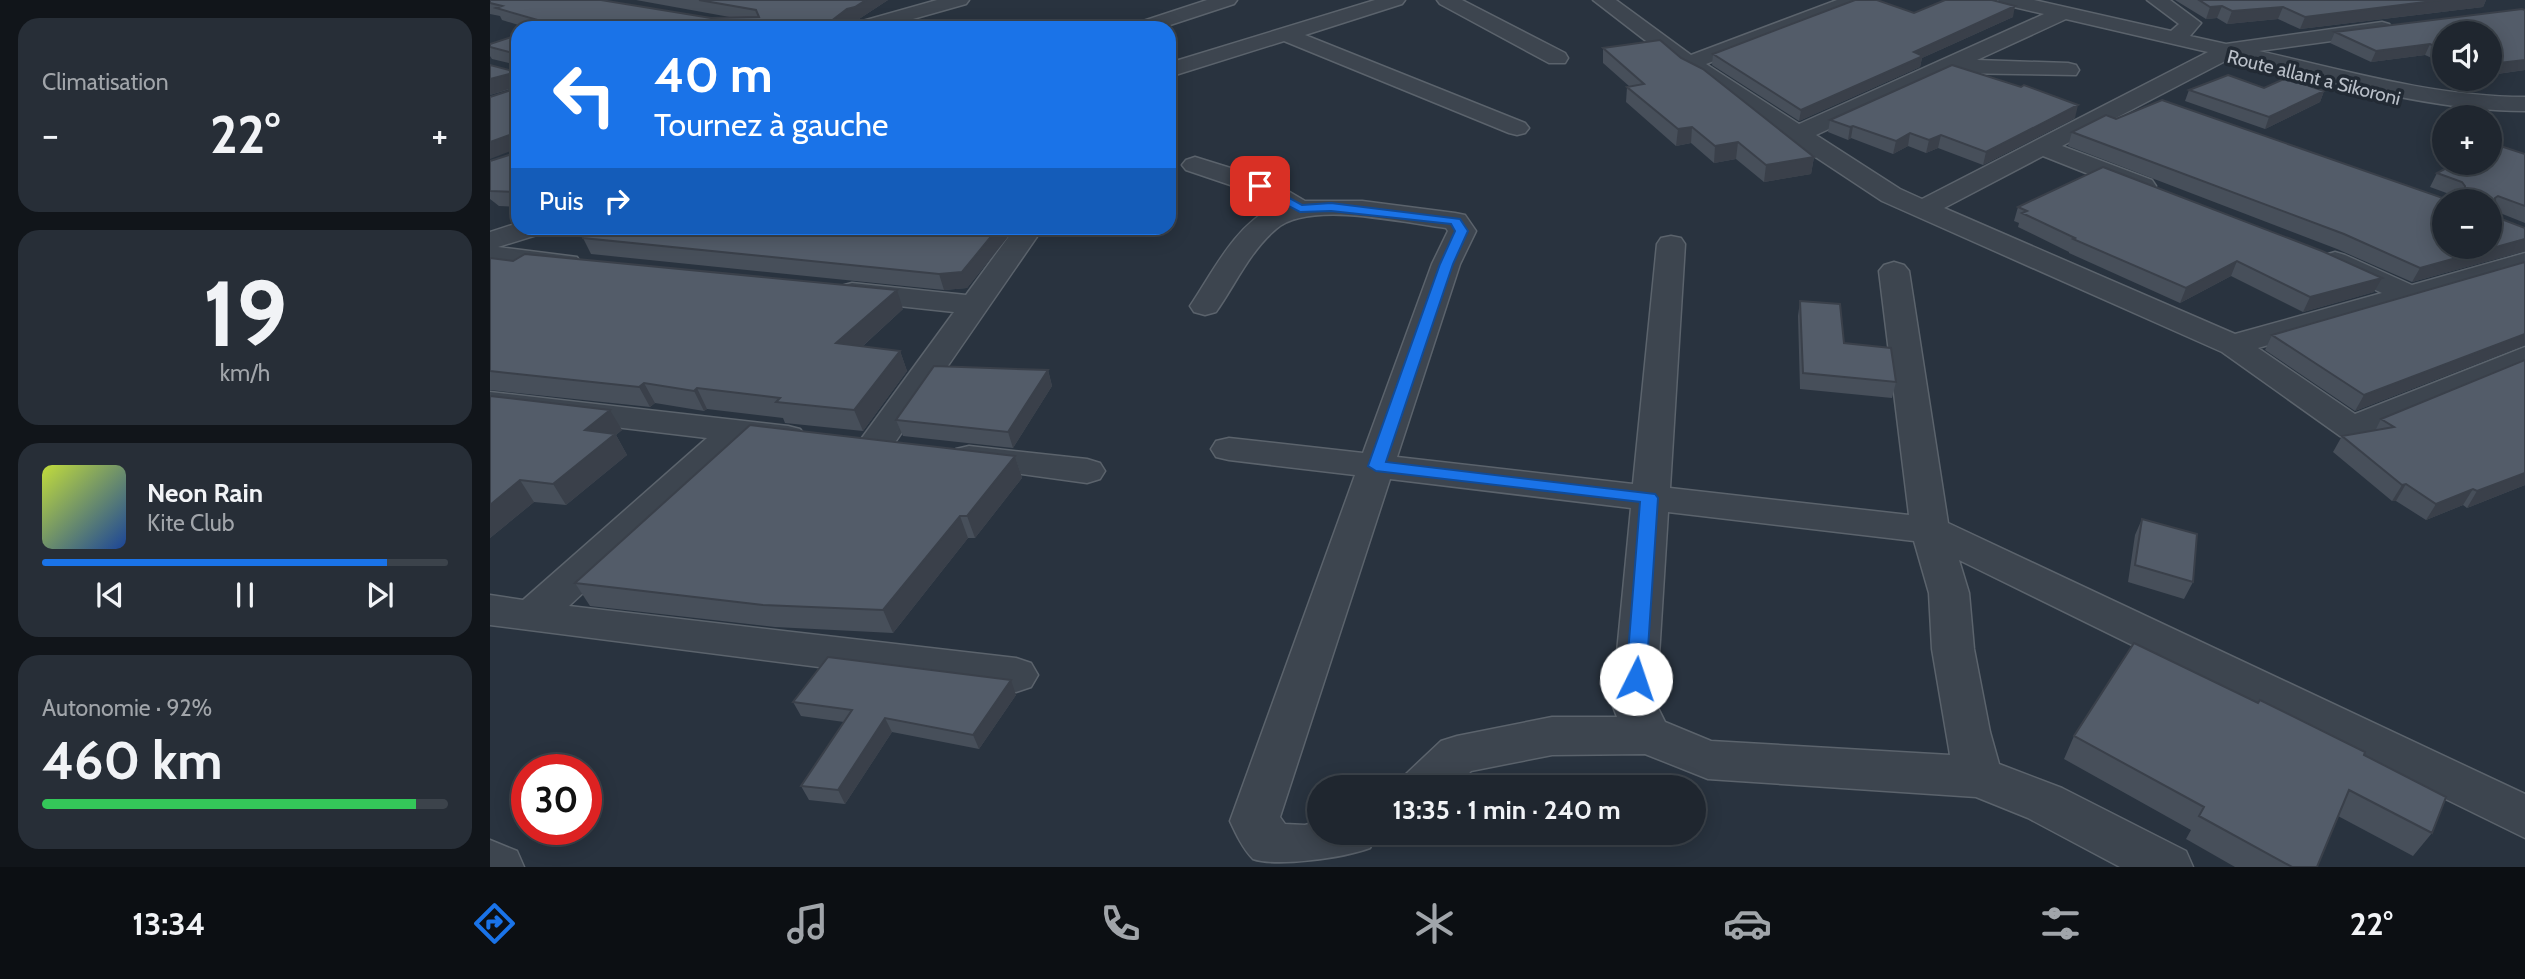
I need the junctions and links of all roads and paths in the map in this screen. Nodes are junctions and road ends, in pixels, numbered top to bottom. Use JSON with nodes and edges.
{"nodes":[{"id":1,"x":959,"y":0,"type":"edge"},
{"id":2,"x":1227,"y":0,"type":"edge"},
{"id":3,"x":1395,"y":0,"type":"edge"},
{"id":4,"x":1447,"y":0,"type":"edge"},
{"id":5,"x":1603,"y":0,"type":"edge"},
{"id":6,"x":1855,"y":0,"type":"edge"},
{"id":7,"x":2008,"y":0,"type":"edge"},
{"id":8,"x":2157,"y":0,"type":"edge"},
{"id":9,"x":2064,"y":12,"type":"junction"},
{"id":10,"x":884,"y":21,"type":"edge"},
{"id":11,"x":1162,"y":21,"type":"edge"},
{"id":12,"x":2400,"y":26,"type":"edge"},
{"id":13,"x":1285,"y":34,"type":"junction"},
{"id":14,"x":2183,"y":38,"type":"junction"},
{"id":15,"x":2226,"y":52,"type":"junction"},
{"id":16,"x":1557,"y":58,"type":"dead end"},
{"id":17,"x":1689,"y":62,"type":"junction"},
{"id":18,"x":1947,"y":66,"type":"junction"},
{"id":19,"x":1176,"y":68,"type":"edge"},
{"id":20,"x":2068,"y":70,"type":"dead end"},
{"id":21,"x":2141,"y":96,"type":"junction"},
{"id":22,"x":2167,"y":105,"type":"edge"},
{"id":23,"x":2521,"y":111,"type":"edge"},
{"id":24,"x":1517,"y":128,"type":"dead end"},
{"id":25,"x":1798,"y":134,"type":"junction"},
{"id":26,"x":2042,"y":147,"type":"junction"},
{"id":27,"x":1195,"y":165,"type":"dead end"},
{"id":28,"x":2171,"y":197,"type":"edge"},
{"id":29,"x":1300,"y":209,"type":"junction"},
{"id":30,"x":1922,"y":209,"type":"junction"},
{"id":31,"x":490,"y":214,"type":"edge"},
{"id":32,"x":511,"y":215,"type":"edge"},
{"id":33,"x":511,"y":234,"type":"edge"},
{"id":34,"x":1024,"y":235,"type":"edge"},
{"id":35,"x":490,"y":240,"type":"edge"},
{"id":36,"x":1671,"y":244,"type":"dead end"},
{"id":37,"x":2313,"y":252,"type":"edge"},
{"id":38,"x":490,"y":255,"type":"edge"},
{"id":39,"x":2525,"y":262,"type":"edge"},
{"id":40,"x":601,"y":266,"type":"edge"},
{"id":41,"x":1894,"y":271,"type":"dead end"},
{"id":42,"x":822,"y":289,"type":"edge"},
{"id":43,"x":2408,"y":294,"type":"junction"},
{"id":44,"x":974,"y":305,"type":"junction"},
{"id":45,"x":1205,"y":306,"type":"dead end"},
{"id":46,"x":2233,"y":345,"type":"junction"},
{"id":47,"x":2525,"y":357,"type":"edge"},
{"id":48,"x":490,"y":402,"type":"edge"},
{"id":49,"x":736,"y":431,"type":"junction"},
{"id":50,"x":847,"y":443,"type":"junction"},
{"id":51,"x":1229,"y":449,"type":"dead end"},
{"id":52,"x":1376,"y":466,"type":"junction"},
{"id":53,"x":1087,"y":471,"type":"dead end"},
{"id":54,"x":1649,"y":498,"type":"junction"},
{"id":55,"x":1930,"y":530,"type":"junction"},
{"id":56,"x":490,"y":610,"type":"edge"},
{"id":57,"x":531,"y":617,"type":"junction"},
{"id":58,"x":1016,"y":675,"type":"dead end"},
{"id":59,"x":1648,"y":735,"type":"junction"},
{"id":60,"x":1436,"y":775,"type":"edge"},
{"id":61,"x":1979,"y":777,"type":"junction"},
{"id":62,"x":2525,"y":817,"type":"edge"},
{"id":63,"x":1312,"y":845,"type":"edge"},
{"id":64,"x":490,"y":862,"type":"edge"},
{"id":65,"x":499,"y":867,"type":"edge"},
{"id":66,"x":2168,"y":867,"type":"edge"}],
"edges":[{"from":1,"to":10,"type":"street"},
{"from":2,"to":11,"type":"street"},
{"from":3,"to":13,"type":"street"},
{"from":4,"to":16,"type":"street"},
{"from":5,"to":17,"type":"street"},
{"from":6,"to":17,"type":"street"},
{"from":7,"to":9,"type":"street","name":"Route allant a Sikoroni"},
{"from":8,"to":14,"type":"street"},
{"from":9,"to":14,"type":"street","name":"Route allant a Sikoroni"},
{"from":9,"to":18,"type":"street"},
{"from":12,"to":15,"type":"street"},
{"from":13,"to":19,"type":"street"},
{"from":13,"to":24,"type":"street"},
{"from":14,"to":15,"type":"street","name":"Route allant a Sikoroni"},
{"from":15,"to":21,"type":"street"},
{"from":15,"to":23,"type":"street","name":"Route allant a Sikoroni"},
{"from":17,"to":25,"type":"street"},
{"from":18,"to":20,"type":"street"},
{"from":18,"to":25,"type":"street"},
{"from":21,"to":22,"type":"street"},
{"from":21,"to":26,"type":"street"},
{"from":25,"to":30,"type":"street"},
{"from":26,"to":28,"type":"street"},
{"from":26,"to":30,"type":"street"},
{"from":27,"to":29,"type":"street"},
{"from":29,"to":45,"type":"street"},
{"from":29,"to":52,"type":"street"},
{"from":30,"to":46,"type":"street"},
{"from":31,"to":32,"type":"street"},
{"from":33,"to":35,"type":"street"},
{"from":34,"to":44,"type":"street"},
{"from":36,"to":54,"type":"street"},
{"from":37,"to":43,"type":"street"},
{"from":38,"to":40,"type":"street"},
{"from":39,"to":43,"type":"street"},
{"from":41,"to":55,"type":"street"},
{"from":42,"to":44,"type":"street"},
{"from":43,"to":46,"type":"street"},
{"from":44,"to":50,"type":"street"},
{"from":46,"to":47,"type":"street"},
{"from":48,"to":49,"type":"street"},
{"from":49,"to":50,"type":"street"},
{"from":49,"to":57,"type":"street"},
{"from":50,"to":53,"type":"street"},
{"from":51,"to":52,"type":"street"},
{"from":52,"to":54,"type":"street"},
{"from":52,"to":63,"type":"street"},
{"from":54,"to":55,"type":"street"},
{"from":54,"to":59,"type":"street"},
{"from":55,"to":61,"type":"street"},
{"from":55,"to":62,"type":"street"},
{"from":56,"to":57,"type":"street"},
{"from":57,"to":58,"type":"street"},
{"from":59,"to":60,"type":"street"},
{"from":59,"to":61,"type":"street"},
{"from":61,"to":66,"type":"street"},
{"from":64,"to":65,"type":"street"}]}
